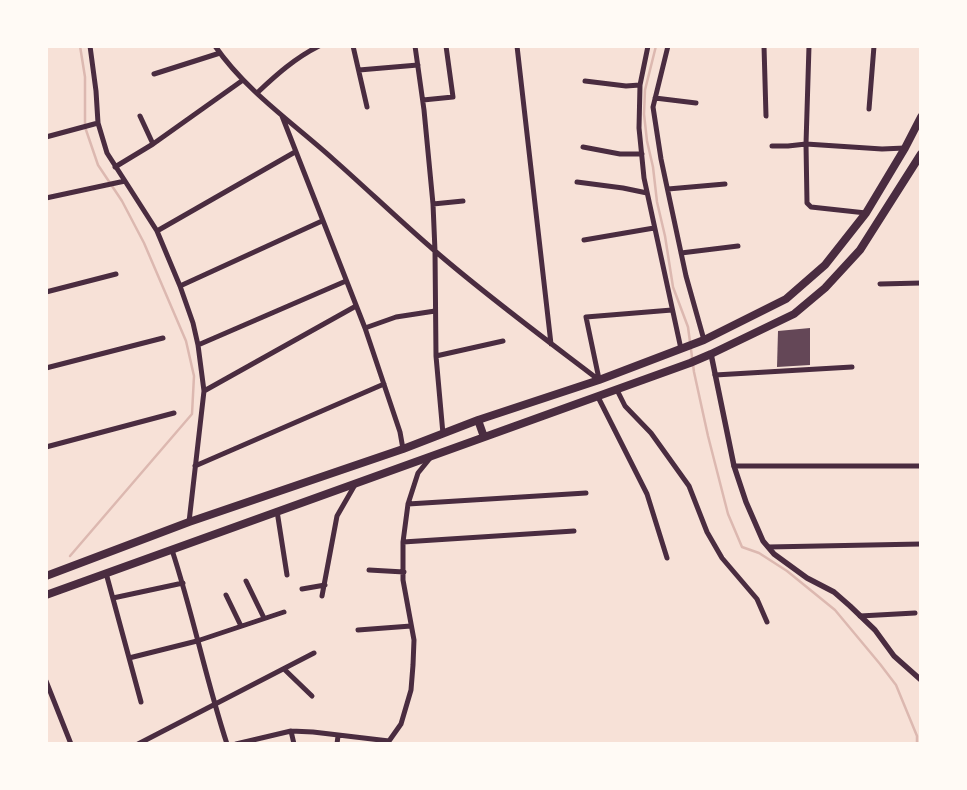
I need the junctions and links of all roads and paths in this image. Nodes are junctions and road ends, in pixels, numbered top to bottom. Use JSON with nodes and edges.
{"nodes":[{"id":1,"x":90,"y":46,"type":"edge"},
{"id":2,"x":215,"y":46,"type":"edge"},
{"id":3,"x":319,"y":46,"type":"edge"},
{"id":4,"x":353,"y":46,"type":"edge"},
{"id":5,"x":415,"y":46,"type":"edge"},
{"id":6,"x":446,"y":46,"type":"edge"},
{"id":7,"x":517,"y":46,"type":"edge"},
{"id":8,"x":648,"y":46,"type":"edge"},
{"id":9,"x":668,"y":46,"type":"edge"},
{"id":10,"x":764,"y":46,"type":"edge"},
{"id":11,"x":809,"y":46,"type":"edge"},
{"id":12,"x":874,"y":46,"type":"edge"},
{"id":13,"x":220,"y":53,"type":"junction"},
{"id":14,"x":418,"y":65,"type":"junction"},
{"id":15,"x":359,"y":70,"type":"junction"},
{"id":16,"x":154,"y":74,"type":"dead end"},
{"id":17,"x":243,"y":80,"type":"junction"},
{"id":18,"x":585,"y":81,"type":"dead end"},
{"id":19,"x":640,"y":85,"type":"junction"},
{"id":20,"x":257,"y":93,"type":"junction"},
{"id":21,"x":655,"y":98,"type":"junction"},
{"id":22,"x":422,"y":100,"type":"junction"},
{"id":23,"x":696,"y":103,"type":"dead end"},
{"id":24,"x":367,"y":107,"type":"dead end"},
{"id":25,"x":870,"y":109,"type":"dead end"},
{"id":26,"x":140,"y":116,"type":"dead end"},
{"id":27,"x":282,"y":116,"type":"junction"},
{"id":28,"x":766,"y":116,"type":"dead end"},
{"id":29,"x":921,"y":117,"type":"edge"},
{"id":30,"x":98,"y":123,"type":"junction"},
{"id":31,"x":46,"y":137,"type":"edge"},
{"id":32,"x":153,"y":144,"type":"junction"},
{"id":33,"x":806,"y":144,"type":"junction"},
{"id":34,"x":772,"y":146,"type":"dead end"},
{"id":35,"x":583,"y":147,"type":"dead end"},
{"id":36,"x":905,"y":148,"type":"junction"},
{"id":37,"x":296,"y":152,"type":"junction"},
{"id":38,"x":642,"y":154,"type":"junction"},
{"id":39,"x":921,"y":154,"type":"edge"},
{"id":40,"x":115,"y":167,"type":"junction"},
{"id":41,"x":125,"y":182,"type":"junction"},
{"id":42,"x":577,"y":182,"type":"dead end"},
{"id":43,"x":724,"y":184,"type":"dead end"},
{"id":44,"x":668,"y":189,"type":"junction"},
{"id":45,"x":647,"y":192,"type":"junction"},
{"id":46,"x":46,"y":198,"type":"edge"},
{"id":47,"x":463,"y":201,"type":"dead end"},
{"id":48,"x":433,"y":204,"type":"junction"},
{"id":49,"x":866,"y":214,"type":"junction"},
{"id":50,"x":322,"y":221,"type":"junction"},
{"id":51,"x":654,"y":228,"type":"junction"},
{"id":52,"x":157,"y":231,"type":"junction"},
{"id":53,"x":584,"y":240,"type":"dead end"},
{"id":54,"x":738,"y":246,"type":"dead end"},
{"id":55,"x":435,"y":251,"type":"junction"},
{"id":56,"x":681,"y":253,"type":"junction"},
{"id":57,"x":116,"y":274,"type":"dead end"},
{"id":58,"x":346,"y":281,"type":"junction"},
{"id":59,"x":921,"y":283,"type":"edge"},
{"id":60,"x":880,"y":284,"type":"dead end"},
{"id":61,"x":180,"y":286,"type":"junction"},
{"id":62,"x":46,"y":292,"type":"edge"},
{"id":63,"x":356,"y":306,"type":"junction"},
{"id":64,"x":672,"y":310,"type":"junction"},
{"id":65,"x":435,"y":311,"type":"junction"},
{"id":66,"x":365,"y":328,"type":"junction"},
{"id":67,"x":163,"y":338,"type":"dead end"},
{"id":68,"x":503,"y":341,"type":"dead end"},
{"id":69,"x":701,"y":341,"type":"junction"},
{"id":70,"x":552,"y":344,"type":"junction"},
{"id":71,"x":198,"y":345,"type":"junction"},
{"id":72,"x":683,"y":348,"type":"junction"},
{"id":73,"x":436,"y":356,"type":"junction"},
{"id":74,"x":707,"y":356,"type":"junction"},
{"id":75,"x":852,"y":367,"type":"dead end"},
{"id":76,"x":46,"y":368,"type":"edge"},
{"id":77,"x":715,"y":375,"type":"junction"},
{"id":78,"x":599,"y":380,"type":"junction"},
{"id":79,"x":384,"y":384,"type":"junction"},
{"id":80,"x":617,"y":390,"type":"junction"},
{"id":81,"x":204,"y":391,"type":"junction"},
{"id":82,"x":598,"y":397,"type":"junction"},
{"id":83,"x":174,"y":413,"type":"dead end"},
{"id":84,"x":478,"y":420,"type":"junction"},
{"id":85,"x":443,"y":434,"type":"junction"},
{"id":86,"x":484,"y":437,"type":"junction"},
{"id":87,"x":46,"y":447,"type":"edge"},
{"id":88,"x":404,"y":449,"type":"junction"},
{"id":89,"x":431,"y":456,"type":"junction"},
{"id":90,"x":195,"y":466,"type":"junction"},
{"id":91,"x":734,"y":466,"type":"junction"},
{"id":92,"x":921,"y":466,"type":"edge"},
{"id":93,"x":356,"y":482,"type":"junction"},
{"id":94,"x":586,"y":493,"type":"dead end"},
{"id":95,"x":408,"y":504,"type":"junction"},
{"id":96,"x":277,"y":511,"type":"junction"},
{"id":97,"x":189,"y":522,"type":"junction"},
{"id":98,"x":574,"y":531,"type":"dead end"},
{"id":99,"x":403,"y":542,"type":"junction"},
{"id":100,"x":921,"y":544,"type":"edge"},
{"id":101,"x":768,"y":546,"type":"junction"},
{"id":102,"x":172,"y":550,"type":"junction"},
{"id":103,"x":667,"y":558,"type":"dead end"},
{"id":104,"x":369,"y":570,"type":"dead end"},
{"id":105,"x":404,"y":572,"type":"junction"},
{"id":106,"x":106,"y":573,"type":"junction"},
{"id":107,"x":287,"y":575,"type":"dead end"},
{"id":108,"x":46,"y":576,"type":"edge"},
{"id":109,"x":246,"y":581,"type":"dead end"},
{"id":110,"x":183,"y":584,"type":"junction"},
{"id":111,"x":325,"y":585,"type":"junction"},
{"id":112,"x":302,"y":589,"type":"dead end"},
{"id":113,"x":46,"y":595,"type":"edge"},
{"id":114,"x":226,"y":595,"type":"dead end"},
{"id":115,"x":322,"y":596,"type":"dead end"},
{"id":116,"x":113,"y":598,"type":"junction"},
{"id":117,"x":284,"y":612,"type":"dead end"},
{"id":118,"x":914,"y":613,"type":"dead end"},
{"id":119,"x":860,"y":616,"type":"junction"},
{"id":120,"x":264,"y":618,"type":"junction"},
{"id":121,"x":767,"y":622,"type":"dead end"},
{"id":122,"x":241,"y":626,"type":"junction"},
{"id":123,"x":411,"y":626,"type":"junction"},
{"id":124,"x":358,"y":630,"type":"dead end"},
{"id":125,"x":198,"y":640,"type":"junction"},
{"id":126,"x":314,"y":653,"type":"dead end"},
{"id":127,"x":129,"y":658,"type":"junction"},
{"id":128,"x":284,"y":669,"type":"junction"},
{"id":129,"x":921,"y":680,"type":"edge"},
{"id":130,"x":46,"y":681,"type":"edge"},
{"id":131,"x":312,"y":696,"type":"dead end"},
{"id":132,"x":141,"y":702,"type":"dead end"},
{"id":133,"x":214,"y":705,"type":"junction"},
{"id":134,"x":291,"y":731,"type":"junction"},
{"id":135,"x":338,"y":736,"type":"junction"},
{"id":136,"x":262,"y":741,"type":"edge"},
{"id":137,"x":389,"y":742,"type":"edge"},
{"id":138,"x":71,"y":744,"type":"edge"},
{"id":139,"x":138,"y":744,"type":"edge"},
{"id":140,"x":227,"y":744,"type":"edge"},
{"id":141,"x":236,"y":744,"type":"edge"},
{"id":142,"x":294,"y":744,"type":"edge"},
{"id":143,"x":337,"y":744,"type":"edge"}],
"edges":[{"from":1,"to":30,"type":"street"},
{"from":2,"to":13,"type":"street"},
{"from":3,"to":20,"type":"street"},
{"from":4,"to":15,"type":"street"},
{"from":5,"to":14,"type":"street"},
{"from":6,"to":22,"type":"street"},
{"from":7,"to":70,"type":"street"},
{"from":8,"to":19,"type":"street"},
{"from":9,"to":21,"type":"street"},
{"from":10,"to":28,"type":"street"},
{"from":11,"to":33,"type":"street"},
{"from":12,"to":25,"type":"street"},
{"from":13,"to":16,"type":"street"},
{"from":13,"to":17,"type":"street"},
{"from":14,"to":15,"type":"street"},
{"from":14,"to":22,"type":"street"},
{"from":15,"to":24,"type":"street"},
{"from":17,"to":20,"type":"street"},
{"from":17,"to":32,"type":"street"},
{"from":18,"to":19,"type":"street"},
{"from":19,"to":38,"type":"street"},
{"from":20,"to":27,"type":"street"},
{"from":21,"to":23,"type":"street"},
{"from":21,"to":44,"type":"street"},
{"from":22,"to":48,"type":"street"},
{"from":26,"to":32,"type":"street"},
{"from":27,"to":37,"type":"street"},
{"from":27,"to":55,"type":"street"},
{"from":29,"to":36,"type":"main road"},
{"from":30,"to":31,"type":"street"},
{"from":30,"to":40,"type":"street"},
{"from":32,"to":40,"type":"street"},
{"from":33,"to":34,"type":"street"},
{"from":33,"to":36,"type":"street"},
{"from":33,"to":49,"type":"street"},
{"from":35,"to":38,"type":"street"},
{"from":36,"to":49,"type":"main road"},
{"from":37,"to":50,"type":"street"},
{"from":37,"to":52,"type":"street"},
{"from":38,"to":45,"type":"street"},
{"from":39,"to":74,"type":"main road"},
{"from":40,"to":41,"type":"street"},
{"from":41,"to":46,"type":"street"},
{"from":41,"to":52,"type":"street"},
{"from":42,"to":45,"type":"street"},
{"from":43,"to":44,"type":"street"},
{"from":44,"to":56,"type":"street"},
{"from":45,"to":51,"type":"street"},
{"from":47,"to":48,"type":"street"},
{"from":48,"to":55,"type":"street"},
{"from":49,"to":69,"type":"main road"},
{"from":50,"to":58,"type":"street"},
{"from":50,"to":61,"type":"street"},
{"from":51,"to":53,"type":"street"},
{"from":51,"to":64,"type":"street"},
{"from":52,"to":61,"type":"street"},
{"from":54,"to":56,"type":"street"},
{"from":55,"to":65,"type":"street"},
{"from":55,"to":70,"type":"street"},
{"from":56,"to":69,"type":"street"},
{"from":57,"to":62,"type":"street"},
{"from":58,"to":63,"type":"street"},
{"from":58,"to":71,"type":"street"},
{"from":59,"to":60,"type":"street"},
{"from":61,"to":71,"type":"street"},
{"from":63,"to":66,"type":"street"},
{"from":63,"to":81,"type":"street"},
{"from":64,"to":72,"type":"street"},
{"from":64,"to":78,"type":"street"},
{"from":65,"to":66,"type":"street"},
{"from":65,"to":73,"type":"street"},
{"from":66,"to":79,"type":"street"},
{"from":67,"to":76,"type":"street"},
{"from":68,"to":73,"type":"street"},
{"from":69,"to":72,"type":"main road"},
{"from":70,"to":78,"type":"street"},
{"from":71,"to":81,"type":"street"},
{"from":72,"to":78,"type":"main road"},
{"from":73,"to":85,"type":"street"},
{"from":74,"to":77,"type":"street"},
{"from":74,"to":80,"type":"main road"},
{"from":75,"to":77,"type":"street"},
{"from":77,"to":91,"type":"street"},
{"from":78,"to":84,"type":"main road"},
{"from":79,"to":88,"type":"street"},
{"from":79,"to":90,"type":"street"},
{"from":80,"to":82,"type":"main road"},
{"from":80,"to":121,"type":"street"},
{"from":81,"to":90,"type":"street"},
{"from":82,"to":86,"type":"main road"},
{"from":82,"to":103,"type":"street"},
{"from":83,"to":87,"type":"street"},
{"from":84,"to":85,"type":"main road"},
{"from":84,"to":86,"type":"main road"},
{"from":85,"to":88,"type":"main road"},
{"from":86,"to":89,"type":"main road"},
{"from":88,"to":97,"type":"main road"},
{"from":89,"to":93,"type":"main road"},
{"from":89,"to":95,"type":"street"},
{"from":90,"to":97,"type":"street"},
{"from":91,"to":92,"type":"street"},
{"from":91,"to":101,"type":"street"},
{"from":93,"to":96,"type":"main road"},
{"from":93,"to":111,"type":"street"},
{"from":94,"to":95,"type":"street"},
{"from":95,"to":99,"type":"street"},
{"from":96,"to":102,"type":"main road"},
{"from":96,"to":107,"type":"street"},
{"from":97,"to":108,"type":"main road"},
{"from":98,"to":99,"type":"street"},
{"from":99,"to":105,"type":"street"},
{"from":100,"to":101,"type":"street"},
{"from":101,"to":119,"type":"street"},
{"from":102,"to":106,"type":"main road"},
{"from":102,"to":110,"type":"street"},
{"from":104,"to":105,"type":"street"},
{"from":105,"to":123,"type":"street"},
{"from":106,"to":113,"type":"main road"},
{"from":106,"to":116,"type":"street"},
{"from":109,"to":120,"type":"street"},
{"from":110,"to":116,"type":"street"},
{"from":110,"to":125,"type":"street"},
{"from":111,"to":112,"type":"street"},
{"from":111,"to":115,"type":"street"},
{"from":114,"to":122,"type":"street"},
{"from":116,"to":127,"type":"street"},
{"from":117,"to":120,"type":"street"},
{"from":118,"to":119,"type":"street"},
{"from":119,"to":129,"type":"street"},
{"from":120,"to":122,"type":"street"},
{"from":122,"to":125,"type":"street"},
{"from":123,"to":124,"type":"street"},
{"from":123,"to":137,"type":"street"},
{"from":125,"to":127,"type":"street"},
{"from":125,"to":133,"type":"street"},
{"from":126,"to":128,"type":"street"},
{"from":127,"to":132,"type":"street"},
{"from":128,"to":131,"type":"street"},
{"from":128,"to":133,"type":"street"},
{"from":130,"to":138,"type":"street"},
{"from":133,"to":139,"type":"street"},
{"from":133,"to":140,"type":"street"},
{"from":134,"to":135,"type":"street"},
{"from":134,"to":136,"type":"street"},
{"from":134,"to":142,"type":"street"},
{"from":135,"to":137,"type":"street"},
{"from":135,"to":143,"type":"street"},
{"from":136,"to":141,"type":"street"}]}
